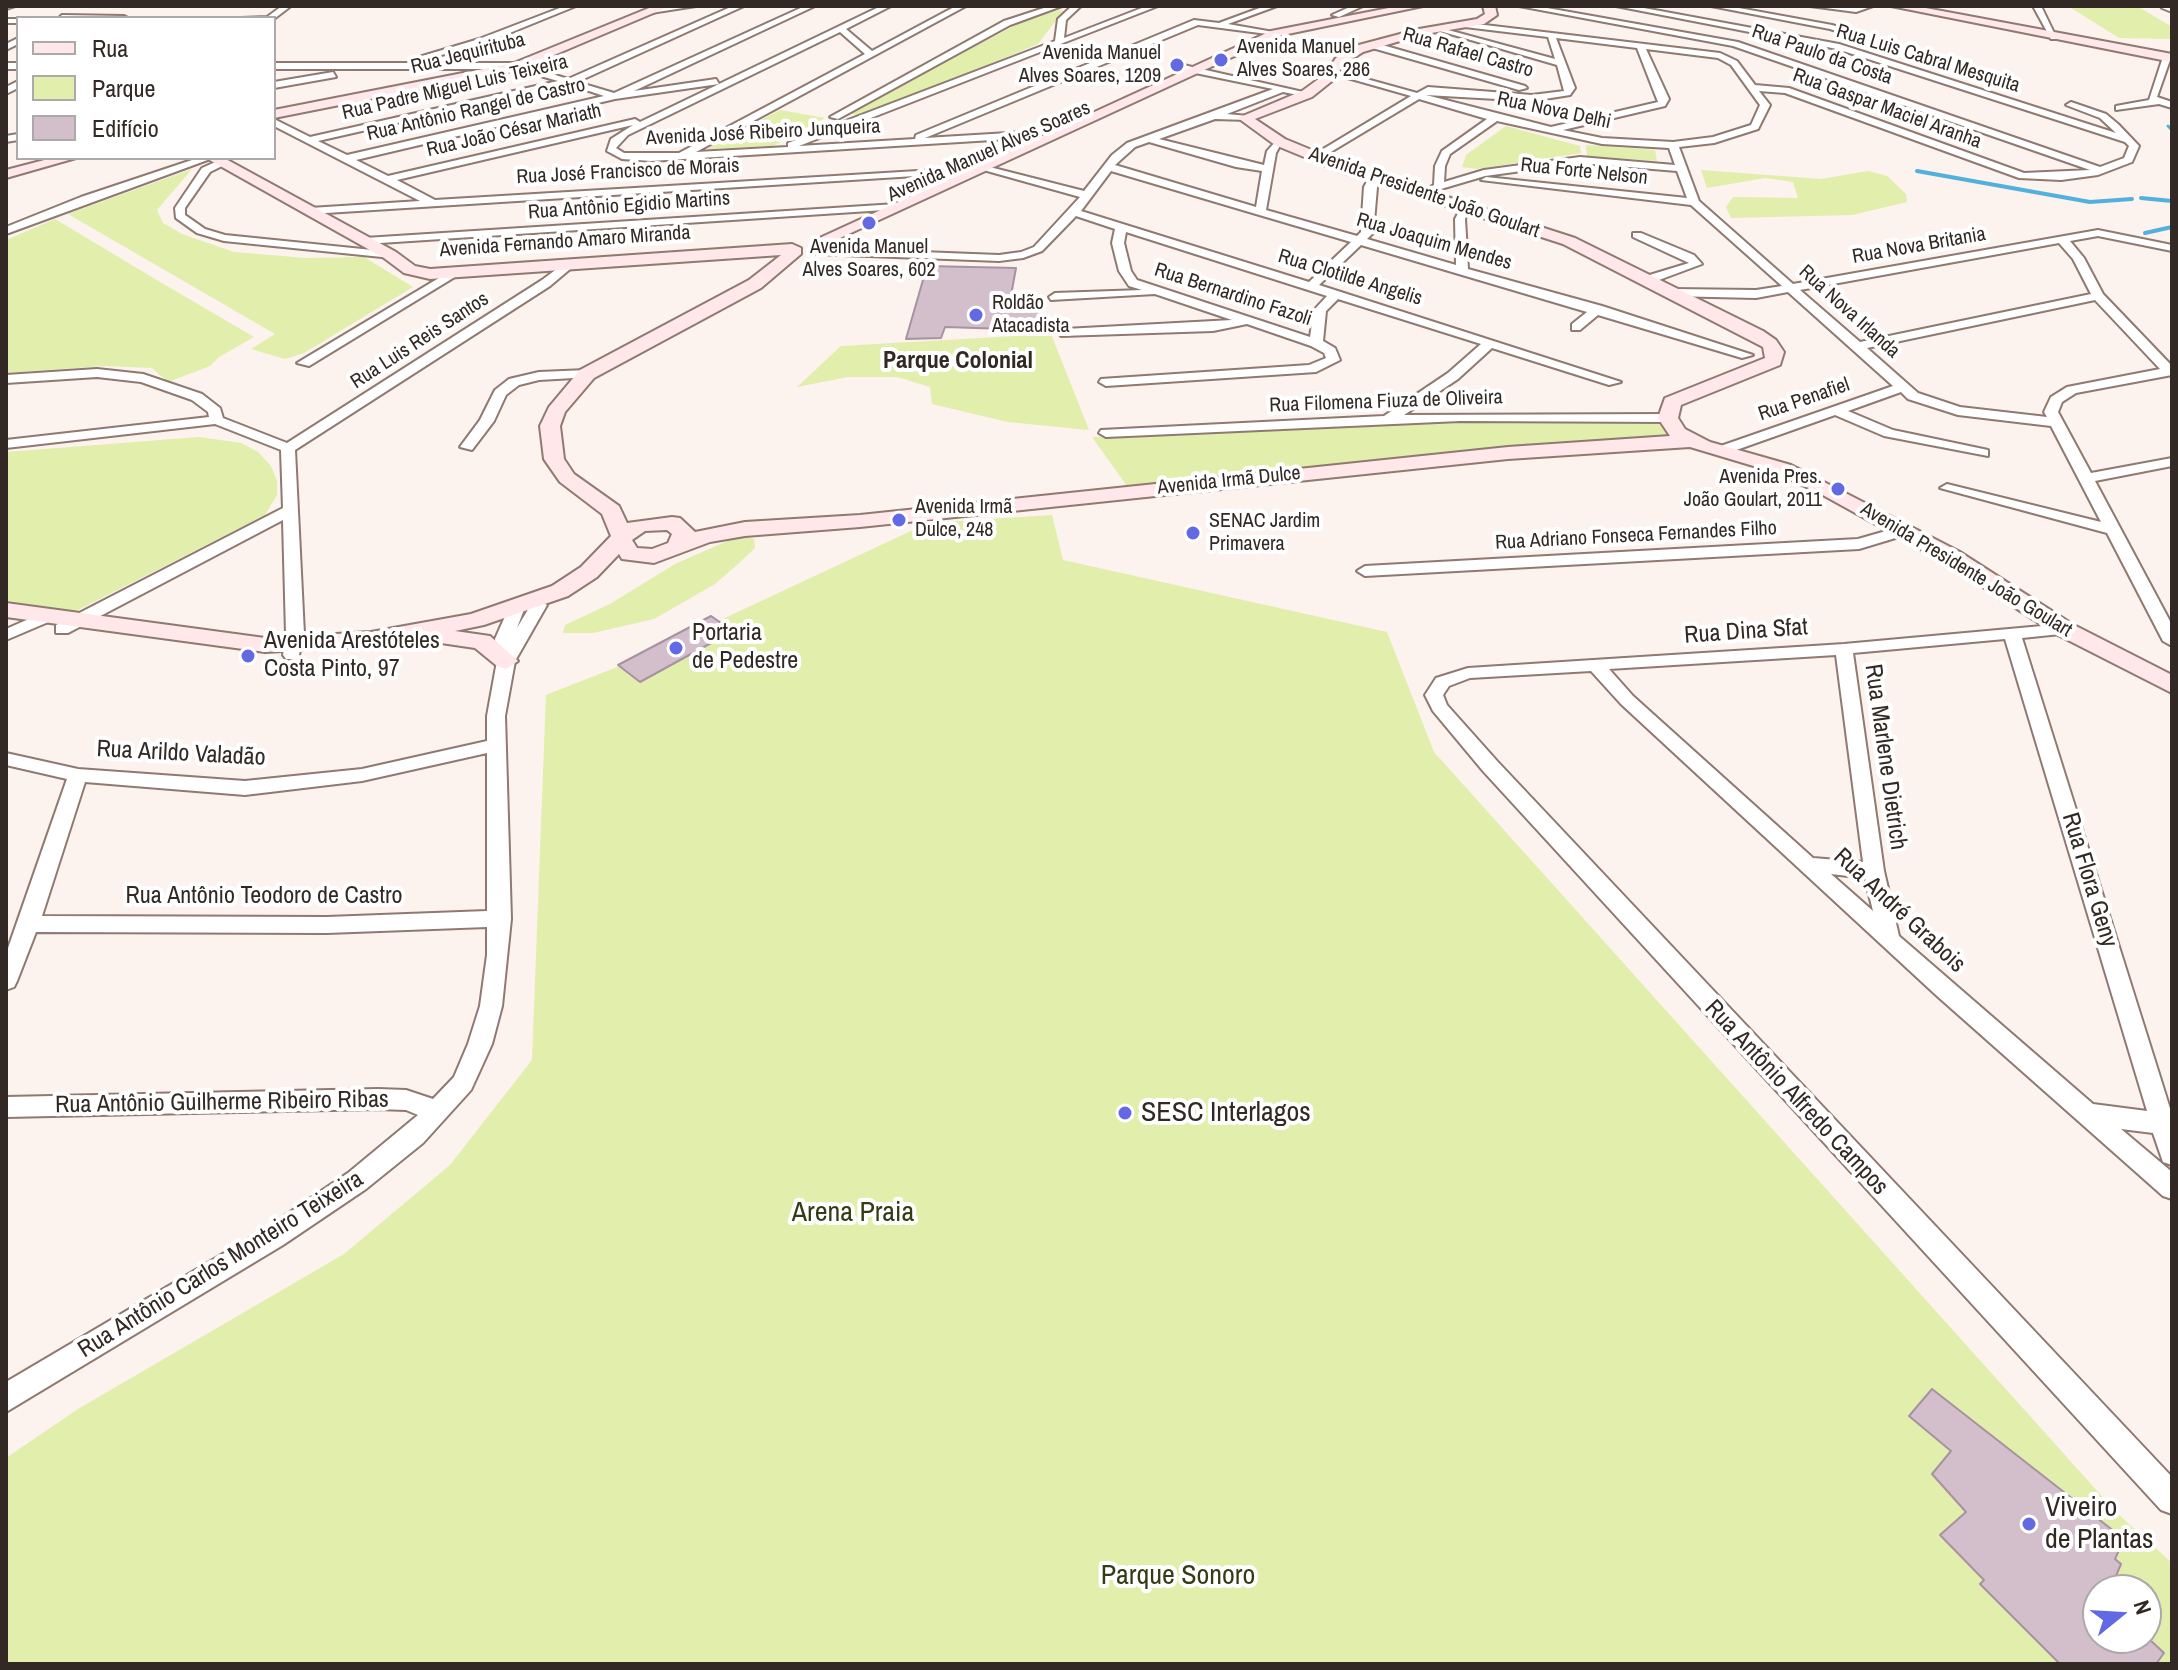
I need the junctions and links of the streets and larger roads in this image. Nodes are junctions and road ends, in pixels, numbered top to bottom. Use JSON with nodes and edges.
{"nodes":[{"id":1,"x":82,"y":6,"type":"edge"},
{"id":2,"x":572,"y":6,"type":"edge"},
{"id":3,"x":692,"y":6,"type":"edge"},
{"id":4,"x":740,"y":6,"type":"edge"},
{"id":5,"x":811,"y":6,"type":"edge"},
{"id":6,"x":887,"y":6,"type":"edge"},
{"id":7,"x":962,"y":6,"type":"edge"},
{"id":8,"x":1058,"y":6,"type":"edge"},
{"id":9,"x":1077,"y":6,"type":"edge"},
{"id":10,"x":1154,"y":6,"type":"edge"},
{"id":11,"x":1273,"y":6,"type":"edge"},
{"id":12,"x":1359,"y":6,"type":"edge"},
{"id":13,"x":1391,"y":6,"type":"edge"},
{"id":14,"x":1417,"y":6,"type":"edge"},
{"id":15,"x":1489,"y":6,"type":"edge"},
{"id":16,"x":1523,"y":6,"type":"edge"},
{"id":17,"x":1620,"y":6,"type":"edge"},
{"id":18,"x":1715,"y":6,"type":"edge"},
{"id":19,"x":1814,"y":6,"type":"edge"},
{"id":20,"x":1869,"y":6,"type":"edge"},
{"id":21,"x":1897,"y":6,"type":"edge"},
{"id":22,"x":2165,"y":6,"type":"edge"},
{"id":23,"x":657,"y":8,"type":"edge"},
{"id":24,"x":2027,"y":8,"type":"edge"},
{"id":25,"x":2038,"y":8,"type":"edge"},
{"id":26,"x":2172,"y":10,"type":"edge"},
{"id":27,"x":1336,"y":15,"type":"junction"},
{"id":28,"x":64,"y":16,"type":"edge"},
{"id":29,"x":1474,"y":24,"type":"junction"},
{"id":30,"x":1219,"y":25,"type":"junction"},
{"id":31,"x":841,"y":29,"type":"junction"},
{"id":32,"x":1437,"y":29,"type":"junction"},
{"id":33,"x":1268,"y":32,"type":"junction"},
{"id":34,"x":1551,"y":35,"type":"junction"},
{"id":35,"x":1689,"y":36,"type":"junction"},
{"id":36,"x":2054,"y":37,"type":"junction"},
{"id":37,"x":1059,"y":41,"type":"junction"},
{"id":38,"x":1372,"y":45,"type":"junction"},
{"id":39,"x":1640,"y":45,"type":"junction"},
{"id":40,"x":1686,"y":50,"type":"junction"},
{"id":41,"x":1909,"y":52,"type":"dead end"},
{"id":42,"x":870,"y":54,"type":"junction"},
{"id":43,"x":2169,"y":58,"type":"edge"},
{"id":44,"x":1559,"y":63,"type":"junction"},
{"id":45,"x":388,"y":65,"type":"junction"},
{"id":46,"x":276,"y":66,"type":"edge"},
{"id":47,"x":517,"y":66,"type":"junction"},
{"id":48,"x":1179,"y":67,"type":"junction"},
{"id":49,"x":345,"y":69,"type":"junction"},
{"id":50,"x":1194,"y":69,"type":"junction"},
{"id":51,"x":1332,"y":69,"type":"junction"},
{"id":52,"x":2158,"y":80,"type":"junction"},
{"id":53,"x":571,"y":81,"type":"junction"},
{"id":54,"x":726,"y":83,"type":"junction"},
{"id":55,"x":2172,"y":83,"type":"edge"},
{"id":56,"x":276,"y":85,"type":"edge"},
{"id":57,"x":634,"y":86,"type":"junction"},
{"id":58,"x":1754,"y":88,"type":"junction"},
{"id":59,"x":646,"y":91,"type":"junction"},
{"id":60,"x":1294,"y":92,"type":"junction"},
{"id":61,"x":1419,"y":93,"type":"junction"},
{"id":62,"x":615,"y":96,"type":"junction"},
{"id":63,"x":1553,"y":97,"type":"junction"},
{"id":64,"x":2159,"y":101,"type":"junction"},
{"id":65,"x":2071,"y":105,"type":"dead end"},
{"id":66,"x":2172,"y":105,"type":"edge"},
{"id":67,"x":2119,"y":108,"type":"dead end"},
{"id":68,"x":276,"y":114,"type":"edge"},
{"id":69,"x":1214,"y":116,"type":"junction"},
{"id":70,"x":1240,"y":118,"type":"junction"},
{"id":71,"x":1495,"y":118,"type":"junction"},
{"id":72,"x":651,"y":120,"type":"junction"},
{"id":73,"x":276,"y":123,"type":"edge"},
{"id":74,"x":1546,"y":131,"type":"junction"},
{"id":75,"x":810,"y":136,"type":"junction"},
{"id":76,"x":1032,"y":137,"type":"junction"},
{"id":77,"x":1150,"y":139,"type":"junction"},
{"id":78,"x":308,"y":140,"type":"junction"},
{"id":79,"x":2128,"y":140,"type":"junction"},
{"id":80,"x":908,"y":143,"type":"junction"},
{"id":81,"x":1284,"y":144,"type":"junction"},
{"id":82,"x":1673,"y":145,"type":"junction"},
{"id":83,"x":781,"y":150,"type":"junction"},
{"id":84,"x":680,"y":157,"type":"junction"},
{"id":85,"x":1315,"y":157,"type":"junction"},
{"id":86,"x":345,"y":159,"type":"junction"},
{"id":87,"x":61,"y":160,"type":"edge"},
{"id":88,"x":211,"y":160,"type":"edge"},
{"id":89,"x":213,"y":160,"type":"edge"},
{"id":90,"x":216,"y":160,"type":"edge"},
{"id":91,"x":973,"y":164,"type":"junction"},
{"id":92,"x":1110,"y":167,"type":"junction"},
{"id":93,"x":1679,"y":168,"type":"junction"},
{"id":94,"x":1268,"y":169,"type":"junction"},
{"id":95,"x":947,"y":171,"type":"junction"},
{"id":96,"x":2101,"y":171,"type":"junction"},
{"id":97,"x":6,"y":174,"type":"edge"},
{"id":98,"x":1470,"y":177,"type":"junction"},
{"id":99,"x":1374,"y":178,"type":"junction"},
{"id":100,"x":385,"y":180,"type":"junction"},
{"id":101,"x":1432,"y":191,"type":"junction"},
{"id":102,"x":1089,"y":196,"type":"junction"},
{"id":103,"x":431,"y":202,"type":"junction"},
{"id":104,"x":1694,"y":202,"type":"junction"},
{"id":105,"x":632,"y":207,"type":"junction"},
{"id":106,"x":896,"y":207,"type":"junction"},
{"id":107,"x":866,"y":208,"type":"junction"},
{"id":108,"x":1466,"y":208,"type":"junction"},
{"id":109,"x":310,"y":211,"type":"junction"},
{"id":110,"x":1074,"y":212,"type":"junction"},
{"id":111,"x":1260,"y":212,"type":"junction"},
{"id":112,"x":1121,"y":227,"type":"junction"},
{"id":113,"x":6,"y":231,"type":"edge"},
{"id":114,"x":1637,"y":235,"type":"dead end"},
{"id":115,"x":2061,"y":238,"type":"junction"},
{"id":116,"x":1362,"y":240,"type":"junction"},
{"id":117,"x":365,"y":241,"type":"junction"},
{"id":118,"x":2172,"y":248,"type":"edge"},
{"id":119,"x":804,"y":249,"type":"junction"},
{"id":120,"x":390,"y":255,"type":"junction"},
{"id":121,"x":570,"y":264,"type":"junction"},
{"id":122,"x":1462,"y":269,"type":"junction"},
{"id":123,"x":454,"y":273,"type":"junction"},
{"id":124,"x":1647,"y":280,"type":"junction"},
{"id":125,"x":1311,"y":287,"type":"junction"},
{"id":126,"x":1794,"y":288,"type":"junction"},
{"id":127,"x":1158,"y":292,"type":"junction"},
{"id":128,"x":1672,"y":293,"type":"junction"},
{"id":129,"x":1336,"y":294,"type":"junction"},
{"id":130,"x":2098,"y":296,"type":"junction"},
{"id":131,"x":1055,"y":297,"type":"dead end"},
{"id":132,"x":1598,"y":309,"type":"junction"},
{"id":133,"x":1246,"y":321,"type":"junction"},
{"id":134,"x":1576,"y":327,"type":"dead end"},
{"id":135,"x":1065,"y":333,"type":"dead end"},
{"id":136,"x":1316,"y":343,"type":"junction"},
{"id":137,"x":1490,"y":343,"type":"junction"},
{"id":138,"x":1860,"y":346,"type":"junction"},
{"id":139,"x":1747,"y":355,"type":"dead end"},
{"id":140,"x":304,"y":363,"type":"dead end"},
{"id":141,"x":2171,"y":371,"type":"edge"},
{"id":142,"x":587,"y":374,"type":"junction"},
{"id":143,"x":6,"y":379,"type":"edge"},
{"id":144,"x":1106,"y":382,"type":"dead end"},
{"id":145,"x":1614,"y":382,"type":"dead end"},
{"id":146,"x":1902,"y":387,"type":"junction"},
{"id":147,"x":1835,"y":410,"type":"junction"},
{"id":148,"x":1668,"y":418,"type":"junction"},
{"id":149,"x":216,"y":420,"type":"junction"},
{"id":150,"x":1388,"y":420,"type":"junction"},
{"id":151,"x":2055,"y":422,"type":"junction"},
{"id":152,"x":1106,"y":433,"type":"dead end"},
{"id":153,"x":1690,"y":441,"type":"junction"},
{"id":154,"x":6,"y":444,"type":"edge"},
{"id":155,"x":467,"y":447,"type":"dead end"},
{"id":156,"x":288,"y":448,"type":"junction"},
{"id":157,"x":1720,"y":451,"type":"junction"},
{"id":158,"x":1983,"y":453,"type":"dead end"},
{"id":159,"x":2172,"y":462,"type":"edge"},
{"id":160,"x":2090,"y":478,"type":"junction"},
{"id":161,"x":1947,"y":488,"type":"dead end"},
{"id":162,"x":598,"y":500,"type":"junction"},
{"id":163,"x":291,"y":510,"type":"junction"},
{"id":164,"x":668,"y":523,"type":"junction"},
{"id":165,"x":768,"y":528,"type":"junction"},
{"id":166,"x":1907,"y":530,"type":"junction"},
{"id":167,"x":2115,"y":530,"type":"junction"},
{"id":168,"x":622,"y":539,"type":"junction"},
{"id":169,"x":677,"y":547,"type":"junction"},
{"id":170,"x":654,"y":556,"type":"junction"},
{"id":171,"x":1365,"y":571,"type":"dead end"},
{"id":172,"x":524,"y":609,"type":"junction"},
{"id":173,"x":6,"y":610,"type":"edge"},
{"id":174,"x":38,"y":625,"type":"edge"},
{"id":175,"x":2064,"y":629,"type":"junction"},
{"id":176,"x":437,"y":636,"type":"junction"},
{"id":177,"x":2013,"y":636,"type":"junction"},
{"id":178,"x":2172,"y":641,"type":"edge"},
{"id":179,"x":1844,"y":649,"type":"junction"},
{"id":180,"x":293,"y":650,"type":"junction"},
{"id":181,"x":506,"y":661,"type":"junction"},
{"id":182,"x":1597,"y":667,"type":"junction"},
{"id":183,"x":2172,"y":685,"type":"edge"},
{"id":184,"x":1435,"y":689,"type":"joint"},
{"id":185,"x":496,"y":745,"type":"junction"},
{"id":186,"x":6,"y":759,"type":"edge"},
{"id":187,"x":78,"y":775,"type":"junction"},
{"id":188,"x":1812,"y":865,"type":"junction"},
{"id":189,"x":1874,"y":871,"type":"junction"},
{"id":190,"x":500,"y":919,"type":"junction"},
{"id":191,"x":29,"y":924,"type":"junction"},
{"id":192,"x":1889,"y":937,"type":"junction"},
{"id":193,"x":6,"y":981,"type":"edge"},
{"id":194,"x":6,"y":1107,"type":"edge"},
{"id":195,"x":2088,"y":1114,"type":"junction"},
{"id":196,"x":432,"y":1115,"type":"junction"},
{"id":197,"x":2166,"y":1124,"type":"junction"},
{"id":198,"x":2172,"y":1154,"type":"edge"},
{"id":199,"x":2172,"y":1188,"type":"edge"},
{"id":200,"x":6,"y":1398,"type":"edge"},
{"id":201,"x":2172,"y":1499,"type":"edge"}],
"edges":[{"from":1,"to":28,"type":"street"},
{"from":2,"to":45,"type":"street"},
{"from":3,"to":23,"type":"street"},
{"from":4,"to":53,"type":"street","name":"Rua Padre Miguel Luis Teixeira"},
{"from":5,"to":57,"type":"street"},
{"from":6,"to":31,"type":"street","name":"Avenida José Ribeiro Junqueira"},
{"from":7,"to":42,"type":"street"},
{"from":8,"to":75,"type":"street"},
{"from":9,"to":37,"type":"street"},
{"from":10,"to":37,"type":"street"},
{"from":11,"to":30,"type":"street"},
{"from":12,"to":27,"type":"street"},
{"from":13,"to":27,"type":"street","name":"Avenida Manuel Alves Soares"},
{"from":14,"to":33,"type":"street","name":"Avenida Manuel Alves Soares"},
{"from":15,"to":29,"type":"street"},
{"from":16,"to":35,"type":"street","name":"Rua Paulo da Costa"},
{"from":17,"to":79,"type":"street","name":"Rua Luis Cabral Mesquita"},
{"from":18,"to":41,"type":"street"},
{"from":19,"to":20,"type":"street"},
{"from":21,"to":36,"type":"street"},
{"from":22,"to":26,"type":"street"},
{"from":23,"to":47,"type":"street","name":"Rua Jequirituba"},
{"from":24,"to":25,"type":"street"},
{"from":25,"to":36,"type":"street"},
{"from":27,"to":33,"type":"street","name":"Avenida Manuel Alves Soares"},
{"from":29,"to":32,"type":"street"},
{"from":29,"to":34,"type":"street"},
{"from":30,"to":33,"type":"street"},
{"from":30,"to":80,"type":"street"},
{"from":31,"to":42,"type":"street"},
{"from":31,"to":54,"type":"street","name":"Avenida José Ribeiro Junqueira"},
{"from":32,"to":38,"type":"street"},
{"from":32,"to":44,"type":"street"},
{"from":33,"to":48,"type":"street","name":"Avenida Manuel Alves Soares"},
{"from":33,"to":50,"type":"street","name":"Avenida Manuel Alves Soares"},
{"from":34,"to":39,"type":"street"},
{"from":34,"to":44,"type":"street"},
{"from":35,"to":40,"type":"street"},
{"from":35,"to":96,"type":"street","name":"Rua Paulo da Costa"},
{"from":36,"to":43,"type":"street"},
{"from":37,"to":75,"type":"street"},
{"from":38,"to":51,"type":"street"},
{"from":38,"to":63,"type":"street","name":"Rua Rafael Castro"},
{"from":39,"to":40,"type":"street"},
{"from":39,"to":74,"type":"street"},
{"from":40,"to":58,"type":"street"},
{"from":42,"to":84,"type":"street"},
{"from":43,"to":52,"type":"street"},
{"from":44,"to":63,"type":"street"},
{"from":45,"to":47,"type":"street"},
{"from":45,"to":49,"type":"street"},
{"from":46,"to":49,"type":"street"},
{"from":47,"to":53,"type":"street"},
{"from":47,"to":68,"type":"street","name":"Rua Jequirituba"},
{"from":48,"to":50,"type":"street"},
{"from":48,"to":76,"type":"street","name":"Avenida Manuel Alves Soares"},
{"from":49,"to":56,"type":"street"},
{"from":50,"to":60,"type":"street"},
{"from":50,"to":76,"type":"street","name":"Avenida Manuel Alves Soares"},
{"from":51,"to":60,"type":"street"},
{"from":51,"to":61,"type":"street","name":"Rua Nova Delhi"},
{"from":52,"to":55,"type":"street"},
{"from":52,"to":64,"type":"street"},
{"from":53,"to":62,"type":"street"},
{"from":53,"to":78,"type":"street","name":"Rua Padre Miguel Luis Teixeira"},
{"from":54,"to":59,"type":"street"},
{"from":54,"to":72,"type":"street","name":"Avenida José Ribeiro Junqueira"},
{"from":57,"to":59,"type":"street"},
{"from":57,"to":62,"type":"street"},
{"from":58,"to":82,"type":"street","name":"Rua Nova Delhi"},
{"from":58,"to":96,"type":"street","name":"Rua Gaspar Maciel Aranha"},
{"from":59,"to":62,"type":"street"},
{"from":60,"to":69,"type":"street"},
{"from":60,"to":70,"type":"street"},
{"from":61,"to":63,"type":"street"},
{"from":61,"to":71,"type":"street","name":"Rua Nova Delhi"},
{"from":61,"to":85,"type":"street"},
{"from":62,"to":86,"type":"street","name":"Rua Antônio Rangel de Castro"},
{"from":64,"to":66,"type":"street"},
{"from":64,"to":67,"type":"street"},
{"from":65,"to":79,"type":"street"},
{"from":69,"to":70,"type":"street"},
{"from":69,"to":77,"type":"street"},
{"from":70,"to":81,"type":"street","name":"Avenida Presidente João Goulart"},
{"from":71,"to":74,"type":"street","name":"Rua Nova Delhi"},
{"from":71,"to":101,"type":"street"},
{"from":72,"to":84,"type":"street","name":"Avenida José Ribeiro Junqueira"},
{"from":72,"to":100,"type":"street","name":"Rua João César Mariath"},
{"from":73,"to":78,"type":"street"},
{"from":74,"to":82,"type":"street","name":"Rua Nova Delhi"},
{"from":75,"to":83,"type":"street"},
{"from":76,"to":80,"type":"street","name":"Avenida José Ribeiro Junqueira"},
{"from":76,"to":91,"type":"street","name":"Avenida Manuel Alves Soares"},
{"from":77,"to":92,"type":"street"},
{"from":77,"to":94,"type":"street"},
{"from":78,"to":86,"type":"street"},
{"from":79,"to":96,"type":"street"},
{"from":80,"to":83,"type":"street","name":"Avenida José Ribeiro Junqueira"},
{"from":81,"to":85,"type":"street","name":"Avenida Presidente João Goulart"},
{"from":81,"to":94,"type":"street"},
{"from":82,"to":93,"type":"street","name":"Rua Nova Irlanda"},
{"from":83,"to":84,"type":"street","name":"Avenida José Ribeiro Junqueira"},
{"from":85,"to":99,"type":"street","name":"Avenida Presidente João Goulart"},
{"from":86,"to":100,"type":"street"},
{"from":87,"to":97,"type":"street"},
{"from":88,"to":113,"type":"street"},
{"from":89,"to":120,"type":"street"},
{"from":90,"to":109,"type":"street","name":"Avenida Fernando Amaro Miranda"},
{"from":91,"to":95,"type":"street","name":"Avenida Manuel Alves Soares"},
{"from":91,"to":102,"type":"street"},
{"from":91,"to":106,"type":"street","name":"Avenida Manuel Alves Soares"},
{"from":92,"to":102,"type":"street"},
{"from":92,"to":111,"type":"street","name":"Rua Joaquim Mendes"},
{"from":93,"to":98,"type":"street","name":"Rua Forte Nelson"},
{"from":93,"to":104,"type":"street","name":"Rua Nova Irlanda"},
{"from":94,"to":111,"type":"street"},
{"from":95,"to":105,"type":"street","name":"Rua José Francisco de Morais"},
{"from":95,"to":107,"type":"street","name":"Avenida Manuel Alves Soares"},
{"from":98,"to":101,"type":"street","name":"Rua Forte Nelson"},
{"from":98,"to":104,"type":"street","name":"Rua Forte Nelson"},
{"from":99,"to":101,"type":"street","name":"Avenida Presidente João Goulart"},
{"from":99,"to":116,"type":"street"},
{"from":100,"to":103,"type":"street"},
{"from":101,"to":108,"type":"street","name":"Avenida Presidente João Goulart"},
{"from":102,"to":110,"type":"street"},
{"from":103,"to":105,"type":"street","name":"Rua José Francisco de Morais"},
{"from":103,"to":109,"type":"street","name":"Rua José Francisco de Morais"},
{"from":104,"to":126,"type":"street","name":"Rua Nova Irlanda"},
{"from":105,"to":107,"type":"street","name":"Rua Antônio Egidio Martins"},
{"from":105,"to":117,"type":"street","name":"Rua Antônio Egidio Martins"},
{"from":106,"to":107,"type":"street","name":"Rua Antônio Egidio Martins"},
{"from":106,"to":119,"type":"street","name":"Avenida Manuel Alves Soares"},
{"from":107,"to":119,"type":"street","name":"Avenida Manuel Alves Soares"},
{"from":108,"to":122,"type":"street"},
{"from":108,"to":124,"type":"street","name":"Avenida Presidente João Goulart"},
{"from":109,"to":117,"type":"street","name":"Avenida Fernando Amaro Miranda"},
{"from":110,"to":112,"type":"street","name":"Rua Clotilde Angelis"},
{"from":110,"to":119,"type":"street"},
{"from":111,"to":116,"type":"street","name":"Rua Joaquim Mendes"},
{"from":112,"to":125,"type":"street","name":"Rua Clotilde Angelis"},
{"from":112,"to":127,"type":"street","name":"Rua Bernardino Fazoli"},
{"from":114,"to":124,"type":"street"},
{"from":115,"to":118,"type":"street","name":"Rua Nova Britania"},
{"from":115,"to":126,"type":"street","name":"Rua Nova Britania"},
{"from":115,"to":130,"type":"street"},
{"from":116,"to":122,"type":"street","name":"Rua Joaquim Mendes"},
{"from":116,"to":125,"type":"street"},
{"from":117,"to":120,"type":"street","name":"Avenida Fernando Amaro Miranda"},
{"from":119,"to":121,"type":"street","name":"Avenida Fernando Amaro Miranda"},
{"from":119,"to":142,"type":"street","name":"Avenida Manuel Alves Soares"},
{"from":120,"to":123,"type":"street","name":"Avenida Fernando Amaro Miranda"},
{"from":121,"to":123,"type":"street","name":"Avenida Fernando Amaro Miranda"},
{"from":121,"to":156,"type":"street","name":"Rua Luis Reis Santos"},
{"from":122,"to":132,"type":"street","name":"Rua Joaquim Mendes"},
{"from":123,"to":140,"type":"street"},
{"from":124,"to":128,"type":"street","name":"Avenida Presidente João Goulart"},
{"from":125,"to":129,"type":"street","name":"Rua Clotilde Angelis"},
{"from":126,"to":128,"type":"street","name":"Rua Nova Britania"},
{"from":126,"to":138,"type":"street","name":"Rua Nova Irlanda"},
{"from":127,"to":131,"type":"street"},
{"from":127,"to":133,"type":"street","name":"Rua Bernardino Fazoli"},
{"from":128,"to":148,"type":"street","name":"Avenida Presidente João Goulart"},
{"from":129,"to":136,"type":"street"},
{"from":129,"to":137,"type":"street","name":"Rua Clotilde Angelis"},
{"from":130,"to":138,"type":"street"},
{"from":130,"to":141,"type":"street"},
{"from":132,"to":134,"type":"street"},
{"from":132,"to":139,"type":"street","name":"Rua Joaquim Mendes"},
{"from":133,"to":135,"type":"street"},
{"from":133,"to":136,"type":"street","name":"Rua Bernardino Fazoli"},
{"from":136,"to":144,"type":"street","name":"Rua Bernardino Fazoli"},
{"from":137,"to":145,"type":"street","name":"Rua Clotilde Angelis"},
{"from":137,"to":150,"type":"street"},
{"from":138,"to":146,"type":"street","name":"Rua Nova Irlanda"},
{"from":141,"to":151,"type":"street"},
{"from":142,"to":155,"type":"street"},
{"from":142,"to":162,"type":"street","name":"Avenida Manuel Alves Soares"},
{"from":143,"to":149,"type":"street"},
{"from":146,"to":147,"type":"street","name":"Rua Penafiel"},
{"from":146,"to":151,"type":"street","name":"Rua Nova Irlanda"},
{"from":147,"to":157,"type":"street","name":"Rua Penafiel"},
{"from":147,"to":158,"type":"street"},
{"from":148,"to":150,"type":"street","name":"Rua Filomena Fiuza de Oliveira"},
{"from":148,"to":153,"type":"street","name":"Avenida Presidente João Goulart"},
{"from":149,"to":154,"type":"street"},
{"from":149,"to":156,"type":"street"},
{"from":150,"to":152,"type":"street","name":"Rua Filomena Fiuza de Oliveira"},
{"from":151,"to":160,"type":"street"},
{"from":153,"to":157,"type":"street","name":"Avenida Presidente João Goulart"},
{"from":153,"to":165,"type":"street","name":"Avenida Irmã Dulce"},
{"from":156,"to":163,"type":"street"},
{"from":157,"to":166,"type":"street","name":"Avenida Presidente João Goulart"},
{"from":159,"to":160,"type":"street"},
{"from":160,"to":167,"type":"street"},
{"from":161,"to":167,"type":"street"},
{"from":162,"to":164,"type":"street","name":"Avenida Manuel Alves Soares"},
{"from":162,"to":168,"type":"street","name":"Avenida Manuel Alves Soares"},
{"from":163,"to":174,"type":"street"},
{"from":163,"to":180,"type":"street"},
{"from":164,"to":165,"type":"street","name":"Avenida Irmã Dulce"},
{"from":164,"to":168,"type":"street"},
{"from":164,"to":169,"type":"street"},
{"from":165,"to":169,"type":"street","name":"Avenida Irmã Dulce"},
{"from":166,"to":171,"type":"street","name":"Rua Adriano Fonseca Fernandes Filho"},
{"from":166,"to":175,"type":"street","name":"Avenida Presidente João Goulart"},
{"from":167,"to":178,"type":"street"},
{"from":168,"to":170,"type":"street"},
{"from":168,"to":172,"type":"street"},
{"from":169,"to":170,"type":"street","name":"Avenida Irmã Dulce"},
{"from":170,"to":172,"type":"street","name":"Avenida Irmã Dulce"},
{"from":172,"to":176,"type":"street"},
{"from":172,"to":180,"type":"street"},
{"from":172,"to":181,"type":"street","name":"Rua Antônio Carlos Monteiro Teixeira"},
{"from":172,"to":181,"type":"street","name":"Rua Antônio Carlos Monteiro Teixeira"},
{"from":173,"to":174,"type":"street"},
{"from":174,"to":180,"type":"street"},
{"from":175,"to":177,"type":"street","name":"Rua Dina Sfat"},
{"from":175,"to":183,"type":"street","name":"Avenida Presidente João Goulart"},
{"from":176,"to":180,"type":"street"},
{"from":176,"to":181,"type":"street"},
{"from":177,"to":179,"type":"street","name":"Rua Dina Sfat"},
{"from":177,"to":197,"type":"street","name":"Rua Flora Geny"},
{"from":179,"to":182,"type":"street","name":"Rua Dina Sfat"},
{"from":179,"to":189,"type":"street","name":"Rua Marlene Dietrich"},
{"from":181,"to":185,"type":"street","name":"Rua Antônio Carlos Monteiro Teixeira"},
{"from":182,"to":184,"type":"street","name":"Rua Dina Sfat"},
{"from":182,"to":188,"type":"street","name":"Rua André Grabois"},
{"from":184,"to":201,"type":"street","name":"Rua Antônio Alfredo Campos"},
{"from":185,"to":187,"type":"street","name":"Rua Arildo Valadão"},
{"from":185,"to":190,"type":"street","name":"Rua Antônio Carlos Monteiro Teixeira"},
{"from":186,"to":187,"type":"street","name":"Rua Arildo Valadão"},
{"from":187,"to":191,"type":"street"},
{"from":188,"to":189,"type":"street","name":"Rua Marlene Dietrich"},
{"from":188,"to":192,"type":"street","name":"Rua André Grabois"},
{"from":189,"to":192,"type":"street","name":"Rua Marlene Dietrich"},
{"from":190,"to":191,"type":"street","name":"Rua Antônio Teodoro de Castro"},
{"from":190,"to":196,"type":"street","name":"Rua Antônio Carlos Monteiro Teixeira"},
{"from":191,"to":193,"type":"street"},
{"from":192,"to":195,"type":"street","name":"Rua André Grabois"},
{"from":194,"to":196,"type":"street","name":"Rua Antônio Guilherme Ribeiro Ribas"},
{"from":195,"to":197,"type":"street"},
{"from":195,"to":199,"type":"street","name":"Rua André Grabois"},
{"from":196,"to":200,"type":"street","name":"Rua Antônio Carlos Monteiro Teixeira"},
{"from":197,"to":198,"type":"street","name":"Rua Flora Geny"}]}
